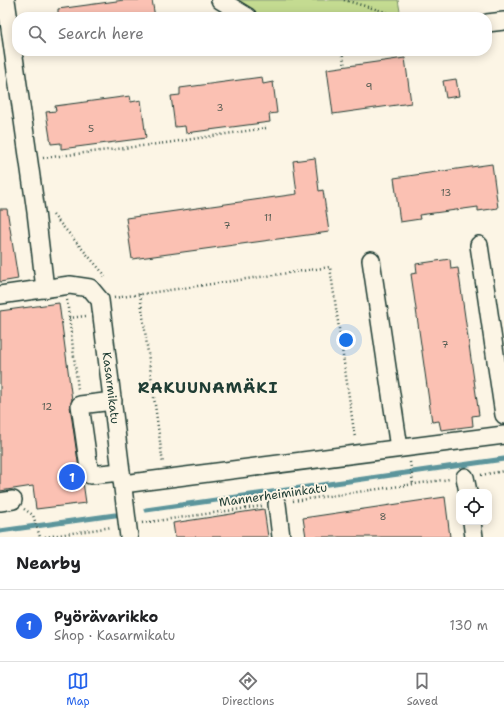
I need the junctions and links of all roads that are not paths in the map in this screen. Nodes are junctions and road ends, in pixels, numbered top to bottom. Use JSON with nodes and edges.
{"nodes":[{"id":1,"x":6,"y":0,"type":"edge"},
{"id":2,"x":220,"y":0,"type":"edge"},
{"id":3,"x":240,"y":12,"type":"edge"},
{"id":4,"x":504,"y":21,"type":"edge"},
{"id":5,"x":492,"y":22,"type":"edge"},
{"id":6,"x":12,"y":42,"type":"edge"},
{"id":7,"x":14,"y":56,"type":"edge"},
{"id":8,"x":478,"y":244,"type":"dead end"},
{"id":9,"x":371,"y":260,"type":"dead end"},
{"id":10,"x":45,"y":289,"type":"junction"},
{"id":11,"x":0,"y":295,"type":"edge"},
{"id":12,"x":112,"y":401,"type":"junction"},
{"id":13,"x":504,"y":415,"type":"edge"},
{"id":14,"x":504,"y":435,"type":"edge"},
{"id":15,"x":399,"y":448,"type":"junction"},
{"id":16,"x":122,"y":478,"type":"junction"},
{"id":17,"x":277,"y":504,"type":"road end"},
{"id":18,"x":472,"y":525,"type":"edge"},
{"id":19,"x":129,"y":531,"type":"edge"},
{"id":20,"x":281,"y":537,"type":"edge"},
{"id":21,"x":474,"y":537,"type":"edge"}],
"edges":[{"from":1,"to":6,"type":"street"},
{"from":2,"to":3,"type":"street"},
{"from":4,"to":5,"type":"street"},
{"from":7,"to":10,"type":"street"},
{"from":8,"to":13,"type":"street"},
{"from":9,"to":15,"type":"street"},
{"from":10,"to":11,"type":"street","name":"Kasarmikatu"},
{"from":10,"to":12,"type":"street","name":"Kasarmikatu"},
{"from":12,"to":16,"type":"street","name":"Kasarmikatu"},
{"from":12,"to":16,"type":"street"},
{"from":14,"to":15,"type":"street"},
{"from":15,"to":16,"type":"street"},
{"from":16,"to":19,"type":"street","name":"Kasarmikatu"},
{"from":17,"to":20,"type":"street"},
{"from":18,"to":21,"type":"street"}]}
